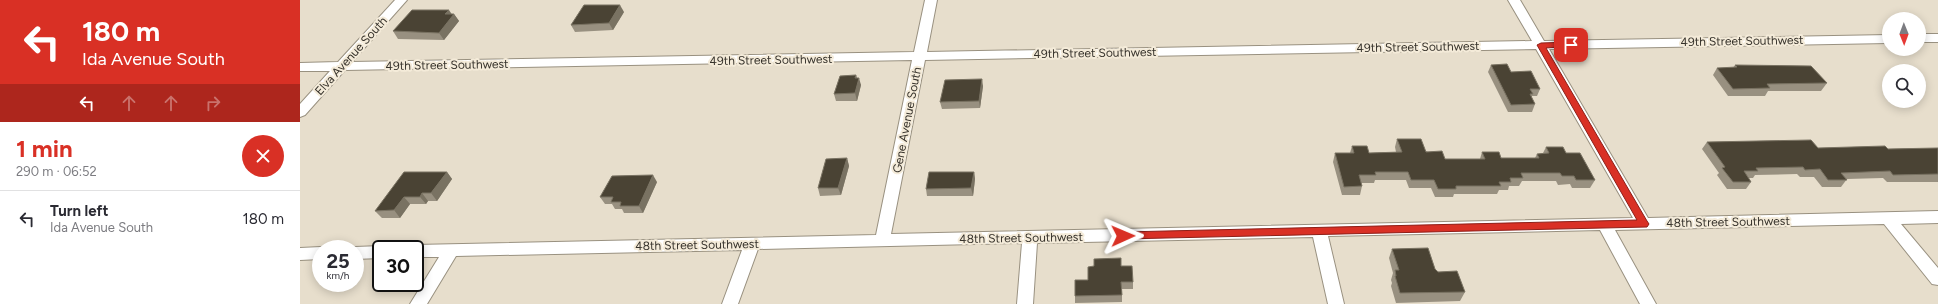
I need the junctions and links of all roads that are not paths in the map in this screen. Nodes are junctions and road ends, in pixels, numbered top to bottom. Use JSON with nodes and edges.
{"nodes":[{"id":1,"x":401,"y":0,"type":"edge"},
{"id":2,"x":931,"y":0,"type":"edge"},
{"id":3,"x":1514,"y":0,"type":"edge"},
{"id":4,"x":1926,"y":38,"type":"edge"},
{"id":5,"x":1938,"y":38,"type":"edge"},
{"id":6,"x":1882,"y":39,"type":"edge"},
{"id":7,"x":1541,"y":45,"type":"junction"},
{"id":8,"x":919,"y":57,"type":"junction"},
{"id":9,"x":341,"y":66,"type":"junction"},
{"id":10,"x":300,"y":67,"type":"edge"},
{"id":11,"x":300,"y":112,"type":"edge"},
{"id":12,"x":1938,"y":217,"type":"edge"},
{"id":13,"x":1888,"y":218,"type":"junction"},
{"id":14,"x":1644,"y":224,"type":"junction"},
{"id":15,"x":1606,"y":225,"type":"junction"},
{"id":16,"x":1319,"y":231,"type":"junction"},
{"id":17,"x":1030,"y":237,"type":"junction"},
{"id":18,"x":882,"y":241,"type":"junction"},
{"id":19,"x":752,"y":244,"type":"junction"},
{"id":20,"x":424,"y":251,"type":"edge"},
{"id":21,"x":451,"y":251,"type":"junction"},
{"id":22,"x":312,"y":253,"type":"edge"},
{"id":23,"x":300,"y":254,"type":"edge"},
{"id":24,"x":1938,"y":279,"type":"edge"},
{"id":25,"x":418,"y":304,"type":"edge"},
{"id":26,"x":730,"y":304,"type":"edge"},
{"id":27,"x":1025,"y":304,"type":"edge"},
{"id":28,"x":1336,"y":304,"type":"edge"},
{"id":29,"x":1648,"y":304,"type":"edge"}],
"edges":[{"from":1,"to":9,"type":"street","name":"Elva Avenue South"},
{"from":2,"to":8,"type":"street","name":"Gene Avenue South"},
{"from":3,"to":7,"type":"street"},
{"from":4,"to":5,"type":"street"},
{"from":6,"to":7,"type":"street","name":"49th Street Southwest"},
{"from":7,"to":8,"type":"street","name":"49th Street Southwest"},
{"from":7,"to":14,"type":"street"},
{"from":8,"to":9,"type":"street","name":"49th Street Southwest"},
{"from":8,"to":18,"type":"street","name":"Gene Avenue South"},
{"from":9,"to":10,"type":"street","name":"49th Street Southwest"},
{"from":9,"to":11,"type":"street","name":"Elva Avenue South"},
{"from":12,"to":13,"type":"street","name":"48th Street Southwest"},
{"from":13,"to":14,"type":"street","name":"48th Street Southwest"},
{"from":13,"to":24,"type":"street"},
{"from":14,"to":15,"type":"street","name":"48th Street Southwest"},
{"from":15,"to":16,"type":"street","name":"48th Street Southwest"},
{"from":15,"to":29,"type":"street"},
{"from":16,"to":17,"type":"street","name":"48th Street Southwest"},
{"from":16,"to":28,"type":"street"},
{"from":17,"to":18,"type":"street","name":"48th Street Southwest"},
{"from":17,"to":27,"type":"street"},
{"from":18,"to":19,"type":"street","name":"48th Street Southwest"},
{"from":19,"to":21,"type":"street","name":"48th Street Southwest"},
{"from":19,"to":26,"type":"street"},
{"from":20,"to":21,"type":"street","name":"48th Street Southwest"},
{"from":21,"to":25,"type":"street"},
{"from":22,"to":23,"type":"street"}]}
